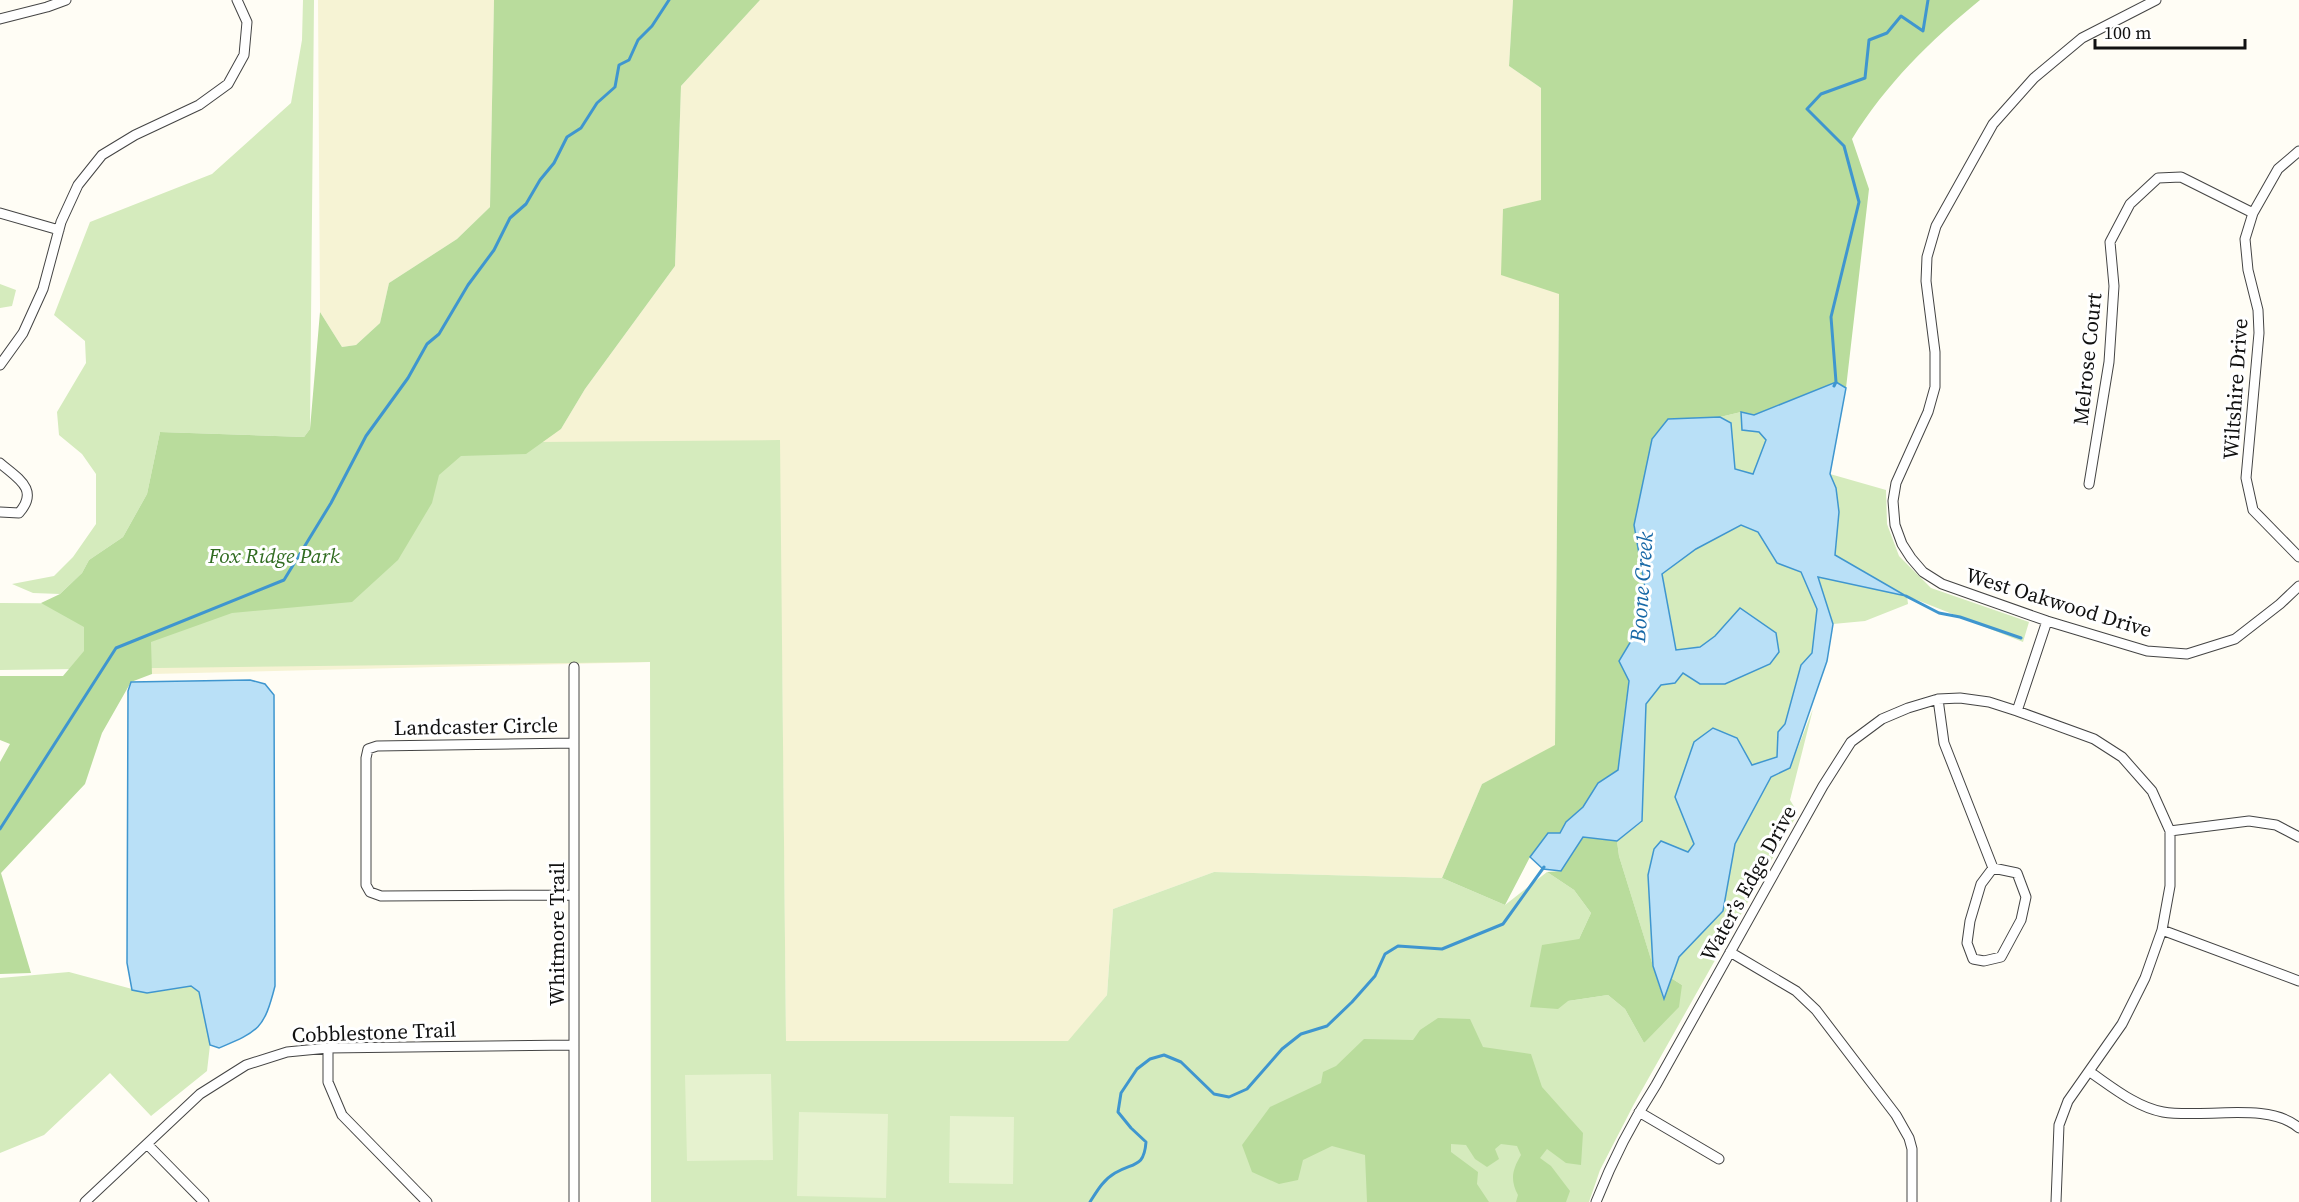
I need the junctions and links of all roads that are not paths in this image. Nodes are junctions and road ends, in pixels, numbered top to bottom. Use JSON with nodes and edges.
{"nodes":[{"id":1,"x":66,"y":0,"type":"edge"},
{"id":2,"x":237,"y":0,"type":"edge"},
{"id":3,"x":2156,"y":0,"type":"edge"},
{"id":4,"x":0,"y":19,"type":"edge"},
{"id":5,"x":2299,"y":151,"type":"edge"},
{"id":6,"x":0,"y":213,"type":"edge"},
{"id":7,"x":2253,"y":213,"type":"junction"},
{"id":8,"x":59,"y":230,"type":"junction"},
{"id":9,"x":0,"y":365,"type":"edge"},
{"id":10,"x":0,"y":463,"type":"edge"},
{"id":11,"x":2089,"y":484,"type":"dead end"},
{"id":12,"x":0,"y":512,"type":"edge"},
{"id":13,"x":2299,"y":557,"type":"edge"},
{"id":14,"x":2299,"y":586,"type":"edge"},
{"id":15,"x":2047,"y":621,"type":"junction"},
{"id":16,"x":574,"y":667,"type":"dead end"},
{"id":17,"x":1938,"y":699,"type":"junction"},
{"id":18,"x":2017,"y":711,"type":"junction"},
{"id":19,"x":574,"y":743,"type":"junction"},
{"id":20,"x":2170,"y":831,"type":"junction"},
{"id":21,"x":2299,"y":837,"type":"edge"},
{"id":22,"x":1993,"y":868,"type":"junction"},
{"id":23,"x":574,"y":895,"type":"junction"},
{"id":24,"x":2162,"y":930,"type":"junction"},
{"id":25,"x":1730,"y":952,"type":"junction"},
{"id":26,"x":2299,"y":981,"type":"edge"},
{"id":27,"x":574,"y":1045,"type":"junction"},
{"id":28,"x":328,"y":1048,"type":"junction"},
{"id":29,"x":2090,"y":1072,"type":"junction"},
{"id":30,"x":1639,"y":1112,"type":"junction"},
{"id":31,"x":2299,"y":1128,"type":"edge"},
{"id":32,"x":147,"y":1144,"type":"junction"},
{"id":33,"x":1719,"y":1159,"type":"dead end"},
{"id":34,"x":85,"y":1202,"type":"edge"},
{"id":35,"x":204,"y":1202,"type":"edge"},
{"id":36,"x":427,"y":1202,"type":"edge"},
{"id":37,"x":574,"y":1202,"type":"edge"},
{"id":38,"x":1596,"y":1202,"type":"edge"},
{"id":39,"x":1912,"y":1202,"type":"edge"},
{"id":40,"x":2056,"y":1202,"type":"edge"}],
"edges":[{"from":1,"to":4,"type":"street"},
{"from":2,"to":8,"type":"street"},
{"from":3,"to":15,"type":"street","name":"West Oakwood Drive"},
{"from":5,"to":7,"type":"street","name":"Wiltshire Drive"},
{"from":6,"to":8,"type":"street"},
{"from":7,"to":11,"type":"street","name":"Melrose Court"},
{"from":7,"to":13,"type":"street","name":"Wiltshire Drive"},
{"from":8,"to":9,"type":"street"},
{"from":10,"to":12,"type":"street"},
{"from":14,"to":15,"type":"street","name":"West Oakwood Drive"},
{"from":15,"to":18,"type":"street"},
{"from":16,"to":19,"type":"street","name":"Whitmore Trail"},
{"from":17,"to":18,"type":"street","name":"Water’s Edge Drive"},
{"from":17,"to":22,"type":"street"},
{"from":17,"to":25,"type":"street","name":"Water’s Edge Drive"},
{"from":18,"to":20,"type":"street","name":"Water’s Edge Drive"},
{"from":19,"to":23,"type":"street","name":"Whitmore Trail"},
{"from":19,"to":23,"type":"street","name":"Landcaster Circle"},
{"from":20,"to":21,"type":"street"},
{"from":20,"to":24,"type":"street"},
{"from":22,"to":22,"type":"street"},
{"from":23,"to":27,"type":"street","name":"Whitmore Trail"},
{"from":24,"to":26,"type":"street"},
{"from":24,"to":29,"type":"street"},
{"from":25,"to":30,"type":"street","name":"Water’s Edge Drive"},
{"from":25,"to":39,"type":"street"},
{"from":27,"to":28,"type":"street","name":"Cobblestone Trail"},
{"from":27,"to":37,"type":"street","name":"Whitmore Trail"},
{"from":28,"to":32,"type":"street","name":"Cobblestone Trail"},
{"from":28,"to":36,"type":"street"},
{"from":29,"to":31,"type":"street"},
{"from":29,"to":40,"type":"street"},
{"from":30,"to":33,"type":"street"},
{"from":30,"to":38,"type":"street","name":"Water’s Edge Drive"},
{"from":32,"to":34,"type":"street","name":"Cobblestone Trail"},
{"from":32,"to":35,"type":"street"}]}
